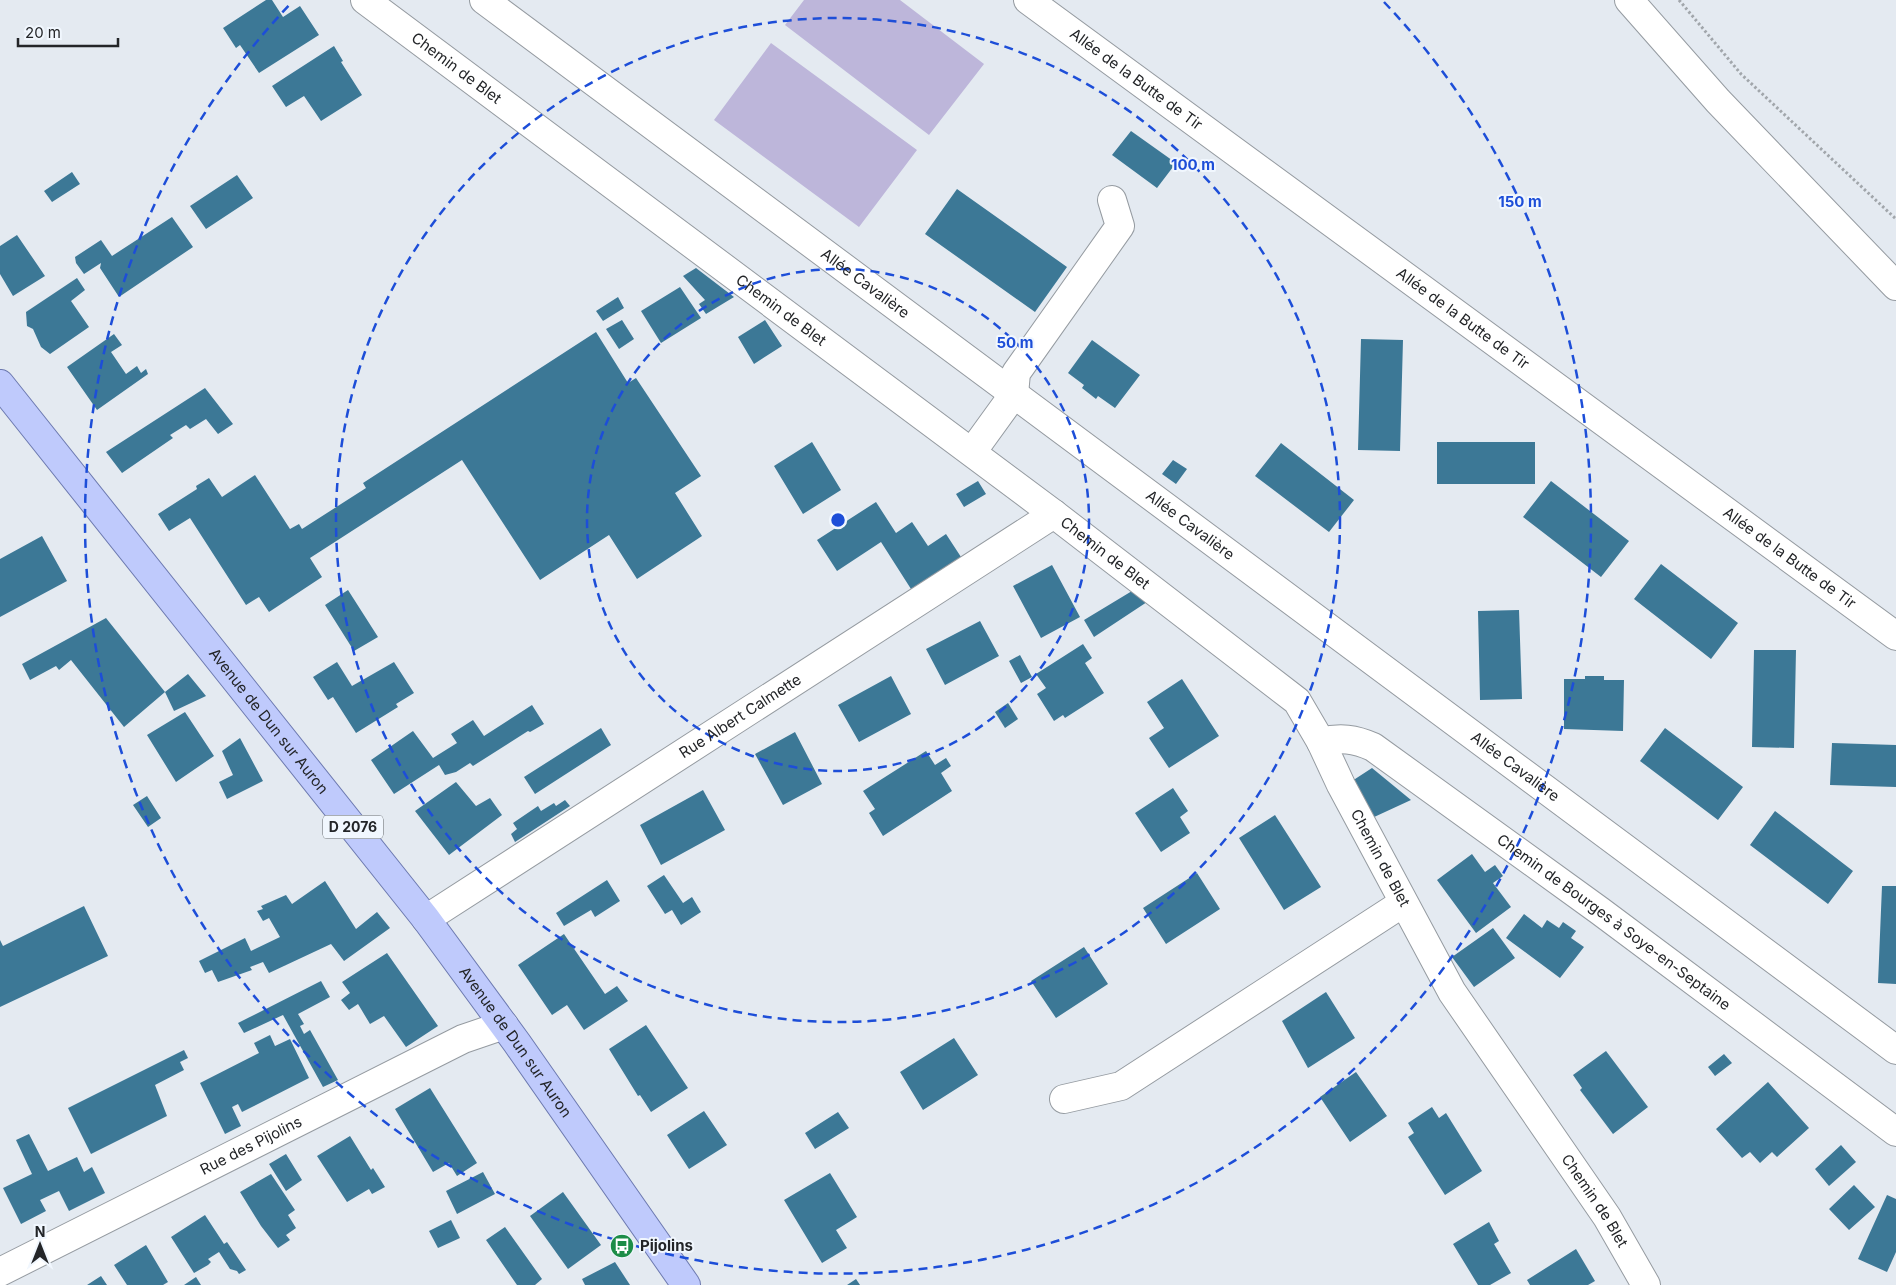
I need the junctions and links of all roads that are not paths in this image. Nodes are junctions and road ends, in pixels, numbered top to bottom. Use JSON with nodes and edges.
{"nodes":[{"id":1,"x":365,"y":0,"type":"edge"},
{"id":2,"x":484,"y":0,"type":"edge"},
{"id":3,"x":1028,"y":0,"type":"edge"},
{"id":4,"x":1629,"y":0,"type":"edge"},
{"id":5,"x":1112,"y":200,"type":"dead end"},
{"id":6,"x":1896,"y":286,"type":"edge"},
{"id":7,"x":0,"y":384,"type":"edge"},
{"id":8,"x":1014,"y":394,"type":"junction"},
{"id":9,"x":972,"y":452,"type":"junction"},
{"id":10,"x":1054,"y":514,"type":"junction"},
{"id":11,"x":1896,"y":636,"type":"edge"},
{"id":12,"x":1321,"y":742,"type":"junction"},
{"id":13,"x":1403,"y":903,"type":"junction"},
{"id":14,"x":426,"y":919,"type":"junction"},
{"id":15,"x":504,"y":1025,"type":"junction"},
{"id":16,"x":1896,"y":1050,"type":"edge"},
{"id":17,"x":1064,"y":1098,"type":"dead end"},
{"id":18,"x":1896,"y":1132,"type":"edge"},
{"id":19,"x":0,"y":1272,"type":"edge"},
{"id":20,"x":686,"y":1285,"type":"edge"},
{"id":21,"x":1646,"y":1285,"type":"edge"}],
"edges":[{"from":1,"to":9,"type":"street","name":"Chemin de Blet"},
{"from":2,"to":8,"type":"street","name":"Allée Cavalière"},
{"from":3,"to":11,"type":"street","name":"Allée de la Butte de Tir"},
{"from":4,"to":6,"type":"street"},
{"from":5,"to":8,"type":"street"},
{"from":7,"to":14,"type":"main road","name":"Avenue de Dun sur Auron","number":"D 2076"},
{"from":8,"to":9,"type":"street"},
{"from":8,"to":16,"type":"street","name":"Allée Cavalière"},
{"from":9,"to":10,"type":"street","name":"Chemin de Blet"},
{"from":10,"to":12,"type":"street","name":"Chemin de Blet"},
{"from":10,"to":14,"type":"street","name":"Rue Albert Calmette"},
{"from":12,"to":13,"type":"street","name":"Chemin de Blet"},
{"from":12,"to":18,"type":"street","name":"Chemin de Bourges à Soye-en-Septaine"},
{"from":13,"to":17,"type":"street"},
{"from":13,"to":21,"type":"street","name":"Chemin de Blet"},
{"from":14,"to":15,"type":"main road","name":"Avenue de Dun sur Auron","number":"D 2076"},
{"from":15,"to":19,"type":"street","name":"Rue des Pijolins"},
{"from":15,"to":20,"type":"main road","name":"Avenue de Dun sur Auron","number":"D 2076"}]}
